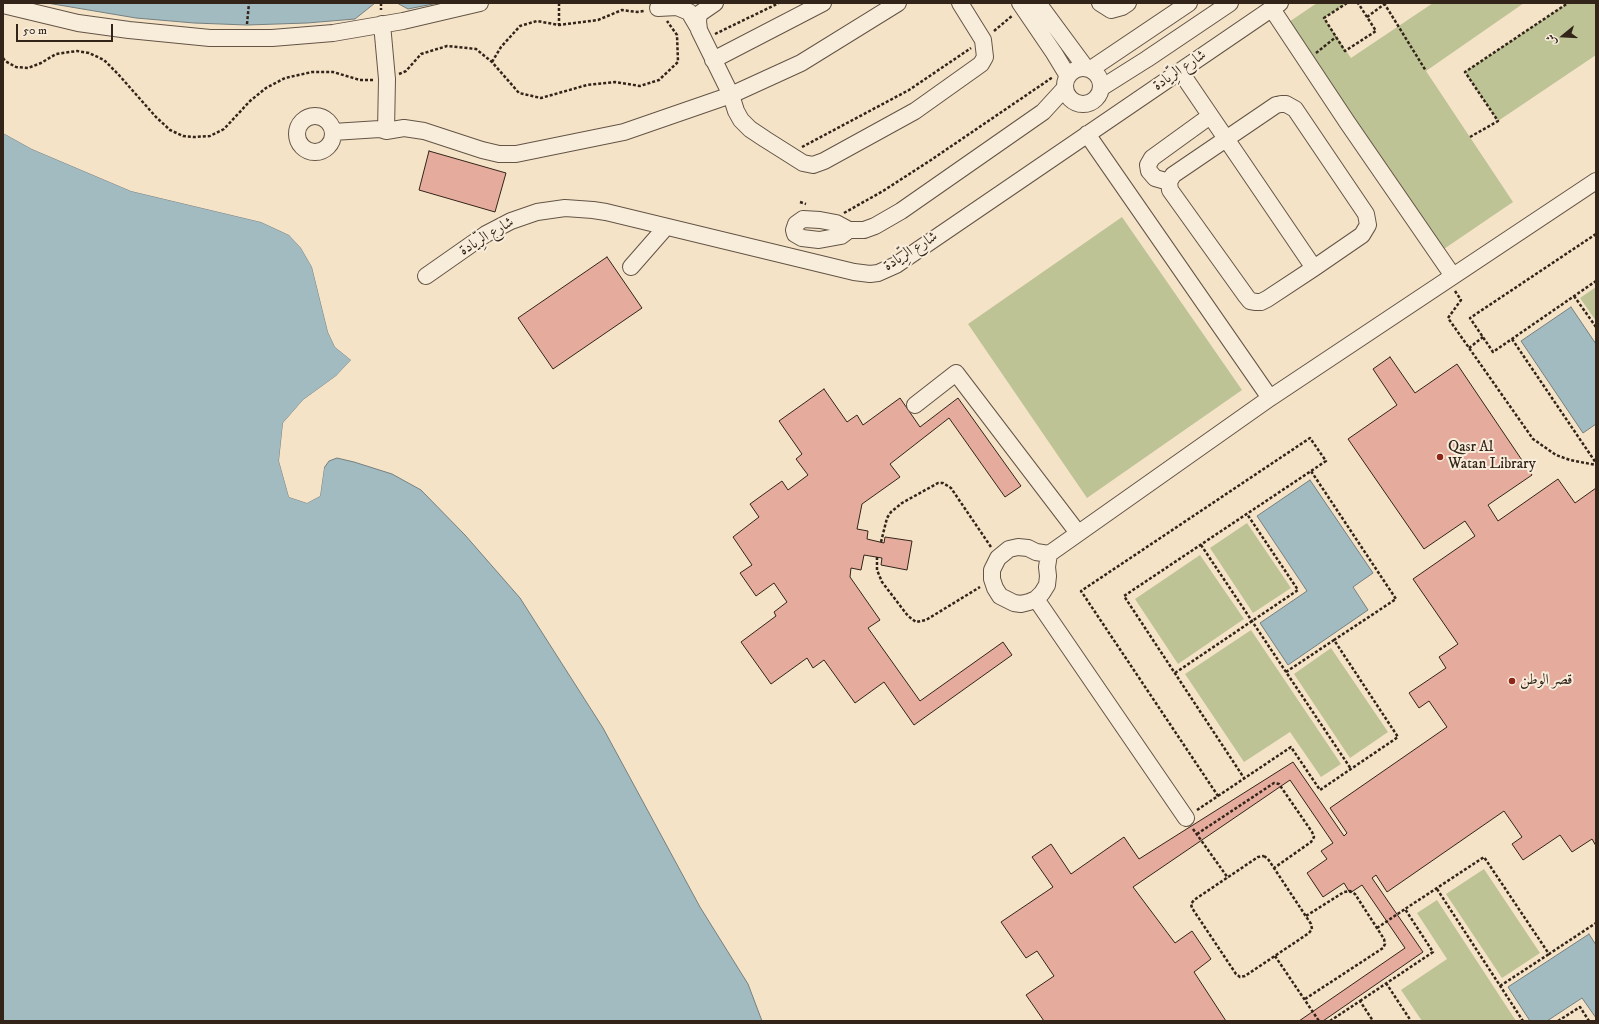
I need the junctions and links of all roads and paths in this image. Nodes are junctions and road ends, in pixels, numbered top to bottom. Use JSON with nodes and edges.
{"nodes":[{"id":1,"x":249,"y":3,"type":"edge"},
{"id":2,"x":480,"y":3,"type":"edge"},
{"id":3,"x":558,"y":3,"type":"edge"},
{"id":4,"x":715,"y":3,"type":"edge"},
{"id":5,"x":779,"y":3,"type":"edge"},
{"id":6,"x":823,"y":3,"type":"edge"},
{"id":7,"x":898,"y":3,"type":"edge"},
{"id":8,"x":960,"y":3,"type":"edge"},
{"id":9,"x":1100,"y":3,"type":"edge"},
{"id":10,"x":1128,"y":3,"type":"edge"},
{"id":11,"x":1189,"y":3,"type":"edge"},
{"id":12,"x":1230,"y":3,"type":"edge"},
{"id":13,"x":1347,"y":3,"type":"edge"},
{"id":14,"x":1358,"y":3,"type":"edge"},
{"id":15,"x":1385,"y":3,"type":"edge"},
{"id":16,"x":1568,"y":3,"type":"edge"},
{"id":17,"x":1032,"y":4,"type":"edge"},
{"id":18,"x":3,"y":5,"type":"edge"},
{"id":19,"x":1276,"y":6,"type":"edge"},
{"id":20,"x":658,"y":8,"type":"junction"},
{"id":21,"x":1367,"y":16,"type":"junction"},
{"id":22,"x":382,"y":24,"type":"junction"},
{"id":23,"x":247,"y":25,"type":"dead end"},
{"id":24,"x":559,"y":25,"type":"junction"},
{"id":25,"x":701,"y":35,"type":"junction"},
{"id":26,"x":1336,"y":37,"type":"junction"},
{"id":27,"x":983,"y":40,"type":"junction"},
{"id":28,"x":3,"y":58,"type":"edge"},
{"id":29,"x":713,"y":60,"type":"junction"},
{"id":30,"x":1306,"y":60,"type":"junction"},
{"id":31,"x":492,"y":62,"type":"junction"},
{"id":32,"x":1088,"y":69,"type":"junction"},
{"id":33,"x":1180,"y":71,"type":"junction"},
{"id":34,"x":1426,"y":71,"type":"dead end"},
{"id":35,"x":1066,"y":78,"type":"junction"},
{"id":36,"x":387,"y":79,"type":"junction"},
{"id":37,"x":1101,"y":88,"type":"junction"},
{"id":38,"x":731,"y":95,"type":"junction"},
{"id":39,"x":1075,"y":102,"type":"junction"},
{"id":40,"x":1043,"y":112,"type":"junction"},
{"id":41,"x":1210,"y":116,"type":"junction"},
{"id":42,"x":386,"y":131,"type":"junction"},
{"id":43,"x":333,"y":132,"type":"dead end"},
{"id":44,"x":1087,"y":134,"type":"junction"},
{"id":45,"x":1470,"y":137,"type":"dead end"},
{"id":46,"x":1226,"y":140,"type":"junction"},
{"id":47,"x":790,"y":153,"type":"junction"},
{"id":48,"x":1596,"y":181,"type":"edge"},
{"id":49,"x":1169,"y":182,"type":"junction"},
{"id":50,"x":800,"y":202,"type":"dead end"},
{"id":51,"x":807,"y":205,"type":"dead end"},
{"id":52,"x":841,"y":215,"type":"dead end"},
{"id":53,"x":666,"y":226,"type":"junction"},
{"id":54,"x":849,"y":230,"type":"dead end"},
{"id":55,"x":1596,"y":234,"type":"edge"},
{"id":56,"x":631,"y":266,"type":"dead end"},
{"id":57,"x":1314,"y":268,"type":"junction"},
{"id":58,"x":426,"y":276,"type":"dead end"},
{"id":59,"x":1453,"y":276,"type":"junction"},
{"id":60,"x":1596,"y":281,"type":"edge"},
{"id":61,"x":1574,"y":296,"type":"junction"},
{"id":62,"x":1596,"y":327,"type":"edge"},
{"id":63,"x":1483,"y":337,"type":"junction"},
{"id":64,"x":1512,"y":338,"type":"junction"},
{"id":65,"x":1469,"y":348,"type":"junction"},
{"id":66,"x":1270,"y":398,"type":"junction"},
{"id":67,"x":915,"y":405,"type":"dead end"},
{"id":68,"x":1596,"y":464,"type":"edge"},
{"id":69,"x":1311,"y":471,"type":"junction"},
{"id":70,"x":1247,"y":514,"type":"junction"},
{"id":71,"x":1078,"y":533,"type":"junction"},
{"id":72,"x":881,"y":542,"type":"dead end"},
{"id":73,"x":1201,"y":545,"type":"junction"},
{"id":74,"x":1049,"y":554,"type":"junction"},
{"id":75,"x":877,"y":557,"type":"dead end"},
{"id":76,"x":998,"y":558,"type":"junction"},
{"id":77,"x":992,"y":579,"type":"junction"},
{"id":78,"x":1036,"y":599,"type":"junction"},
{"id":79,"x":1252,"y":621,"type":"junction"},
{"id":80,"x":1334,"y":640,"type":"junction"},
{"id":81,"x":1286,"y":672,"type":"junction"},
{"id":82,"x":1175,"y":673,"type":"junction"},
{"id":83,"x":1351,"y":769,"type":"junction"},
{"id":84,"x":1244,"y":778,"type":"junction"},
{"id":85,"x":1218,"y":796,"type":"junction"},
{"id":86,"x":1186,"y":818,"type":"junction"},
{"id":87,"x":1197,"y":834,"type":"junction"},
{"id":88,"x":1274,"y":868,"type":"junction"},
{"id":89,"x":1228,"y":878,"type":"junction"},
{"id":90,"x":1436,"y":889,"type":"junction"},
{"id":91,"x":1405,"y":909,"type":"junction"},
{"id":92,"x":1306,"y":916,"type":"junction"},
{"id":93,"x":1596,"y":923,"type":"edge"},
{"id":94,"x":1377,"y":928,"type":"junction"},
{"id":95,"x":1548,"y":954,"type":"junction"},
{"id":96,"x":1274,"y":956,"type":"junction"},
{"id":97,"x":1386,"y":983,"type":"junction"},
{"id":98,"x":1500,"y":986,"type":"junction"},
{"id":99,"x":1305,"y":999,"type":"junction"},
{"id":100,"x":1360,"y":1001,"type":"junction"},
{"id":101,"x":1320,"y":1021,"type":"edge"},
{"id":102,"x":1330,"y":1021,"type":"edge"},
{"id":103,"x":1373,"y":1021,"type":"edge"},
{"id":104,"x":1411,"y":1021,"type":"edge"},
{"id":105,"x":1523,"y":1021,"type":"edge"},
{"id":106,"x":1558,"y":1021,"type":"edge"},
{"id":107,"x":1589,"y":1021,"type":"edge"}],
"edges":[{"from":1,"to":23,"type":"path"},
{"from":2,"to":22,"type":"street"},
{"from":3,"to":24,"type":"path"},
{"from":4,"to":25,"type":"street"},
{"from":5,"to":25,"type":"path"},
{"from":6,"to":29,"type":"street"},
{"from":7,"to":38,"type":"street"},
{"from":8,"to":27,"type":"street"},
{"from":9,"to":10,"type":"street"},
{"from":11,"to":32,"type":"street"},
{"from":12,"to":37,"type":"street","name":"شارع الرِّيادة"},
{"from":13,"to":26,"type":"path"},
{"from":14,"to":21,"type":"path"},
{"from":15,"to":21,"type":"path"},
{"from":15,"to":34,"type":"path"},
{"from":16,"to":45,"type":"path"},
{"from":17,"to":27,"type":"path"},
{"from":17,"to":32,"type":"street"},
{"from":17,"to":35,"type":"street"},
{"from":18,"to":22,"type":"street"},
{"from":19,"to":30,"type":"street"},
{"from":19,"to":33,"type":"street","name":"شارع الرِّيادة"},
{"from":20,"to":24,"type":"path"},
{"from":20,"to":25,"type":"street"},
{"from":20,"to":31,"type":"path"},
{"from":21,"to":26,"type":"path"},
{"from":22,"to":36,"type":"street"},
{"from":24,"to":31,"type":"path"},
{"from":25,"to":29,"type":"street"},
{"from":26,"to":30,"type":"path"},
{"from":27,"to":47,"type":"path"},
{"from":27,"to":47,"type":"street"},
{"from":28,"to":36,"type":"path"},
{"from":29,"to":38,"type":"street"},
{"from":30,"to":59,"type":"street"},
{"from":31,"to":36,"type":"path"},
{"from":32,"to":35,"type":"street"},
{"from":32,"to":37,"type":"street"},
{"from":33,"to":41,"type":"street"},
{"from":33,"to":44,"type":"street","name":"شارع الرِّيادة"},
{"from":35,"to":39,"type":"street"},
{"from":35,"to":40,"type":"street"},
{"from":35,"to":52,"type":"path"},
{"from":36,"to":42,"type":"street"},
{"from":37,"to":39,"type":"street"},
{"from":38,"to":42,"type":"street"},
{"from":38,"to":47,"type":"street"},
{"from":39,"to":40,"type":"street"},
{"from":40,"to":54,"type":"street"},
{"from":41,"to":46,"type":"street"},
{"from":41,"to":49,"type":"street"},
{"from":42,"to":43,"type":"street"},
{"from":44,"to":53,"type":"street","name":"شارع الرِّيادة"},
{"from":44,"to":66,"type":"street"},
{"from":46,"to":49,"type":"street"},
{"from":46,"to":57,"type":"street"},
{"from":46,"to":57,"type":"street"},
{"from":48,"to":59,"type":"street"},
{"from":49,"to":57,"type":"street"},
{"from":50,"to":51,"type":"path"},
{"from":53,"to":56,"type":"street"},
{"from":53,"to":58,"type":"street","name":"شارع الرِّيادة"},
{"from":55,"to":63,"type":"path"},
{"from":59,"to":65,"type":"path"},
{"from":59,"to":66,"type":"street"},
{"from":60,"to":61,"type":"path"},
{"from":61,"to":62,"type":"path"},
{"from":61,"to":64,"type":"path"},
{"from":63,"to":64,"type":"path"},
{"from":63,"to":65,"type":"path"},
{"from":64,"to":68,"type":"path"},
{"from":65,"to":68,"type":"path"},
{"from":66,"to":71,"type":"street"},
{"from":67,"to":71,"type":"street"},
{"from":69,"to":70,"type":"path"},
{"from":69,"to":80,"type":"path"},
{"from":69,"to":85,"type":"path"},
{"from":70,"to":73,"type":"path"},
{"from":70,"to":79,"type":"path"},
{"from":71,"to":74,"type":"street"},
{"from":72,"to":76,"type":"path"},
{"from":73,"to":79,"type":"path"},
{"from":73,"to":82,"type":"path"},
{"from":74,"to":76,"type":"street"},
{"from":74,"to":78,"type":"street"},
{"from":75,"to":77,"type":"path"},
{"from":76,"to":77,"type":"street"},
{"from":77,"to":78,"type":"street"},
{"from":78,"to":86,"type":"street"},
{"from":79,"to":81,"type":"path"},
{"from":79,"to":82,"type":"path"},
{"from":80,"to":81,"type":"path"},
{"from":80,"to":83,"type":"path"},
{"from":81,"to":83,"type":"path"},
{"from":82,"to":84,"type":"path"},
{"from":83,"to":84,"type":"path"},
{"from":84,"to":85,"type":"path"},
{"from":85,"to":86,"type":"path"},
{"from":86,"to":87,"type":"path"},
{"from":87,"to":88,"type":"path"},
{"from":87,"to":89,"type":"path"},
{"from":88,"to":89,"type":"path"},
{"from":88,"to":92,"type":"path"},
{"from":89,"to":96,"type":"path"},
{"from":90,"to":91,"type":"path"},
{"from":90,"to":95,"type":"path"},
{"from":90,"to":98,"type":"path"},
{"from":91,"to":94,"type":"path"},
{"from":91,"to":97,"type":"path"},
{"from":92,"to":94,"type":"path"},
{"from":92,"to":96,"type":"path"},
{"from":93,"to":95,"type":"path"},
{"from":94,"to":99,"type":"path"},
{"from":95,"to":98,"type":"path"},
{"from":96,"to":99,"type":"path"},
{"from":97,"to":100,"type":"path"},
{"from":97,"to":104,"type":"path"},
{"from":98,"to":105,"type":"path"},
{"from":99,"to":101,"type":"path"},
{"from":100,"to":102,"type":"path"},
{"from":100,"to":103,"type":"path"},
{"from":106,"to":107,"type":"path"}]}
